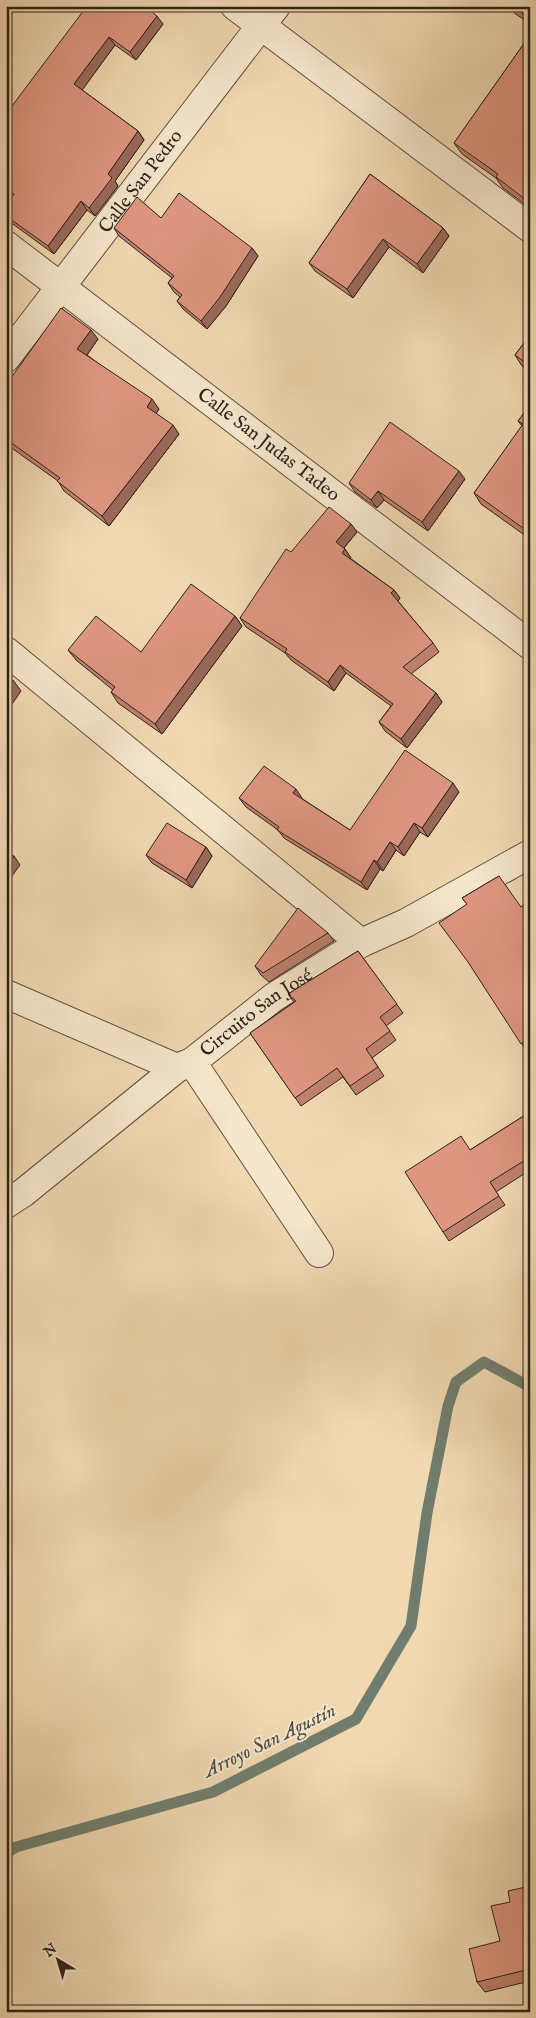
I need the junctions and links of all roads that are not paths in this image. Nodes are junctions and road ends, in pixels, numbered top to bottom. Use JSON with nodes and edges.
{"nodes":[{"id":1,"x":235,"y":6,"type":"edge"},
{"id":2,"x":268,"y":16,"type":"edge"},
{"id":3,"x":530,"y":228,"type":"edge"},
{"id":4,"x":6,"y":245,"type":"edge"},
{"id":5,"x":61,"y":286,"type":"junction"},
{"id":6,"x":6,"y":358,"type":"edge"},
{"id":7,"x":530,"y":646,"type":"edge"},
{"id":8,"x":6,"y":651,"type":"edge"},
{"id":9,"x":530,"y":854,"type":"edge"},
{"id":10,"x":361,"y":943,"type":"junction"},
{"id":11,"x":6,"y":994,"type":"edge"},
{"id":12,"x":184,"y":1065,"type":"junction"},
{"id":13,"x":6,"y":1204,"type":"edge"},
{"id":14,"x":319,"y":1253,"type":"dead end"}],
"edges":[{"from":1,"to":2,"type":"street"},
{"from":2,"to":3,"type":"street"},
{"from":2,"to":5,"type":"street","name":"Calle San Pedro"},
{"from":4,"to":5,"type":"street","name":"Calle San Judas Tadeo"},
{"from":5,"to":6,"type":"street","name":"Calle San Pedro"},
{"from":5,"to":7,"type":"street","name":"Calle San Judas Tadeo"},
{"from":8,"to":10,"type":"street"},
{"from":9,"to":10,"type":"street","name":"Circuito San José"},
{"from":10,"to":12,"type":"street","name":"Circuito San José"},
{"from":11,"to":12,"type":"street"},
{"from":12,"to":13,"type":"street","name":"Circuito San José"},
{"from":12,"to":14,"type":"street"}]}
